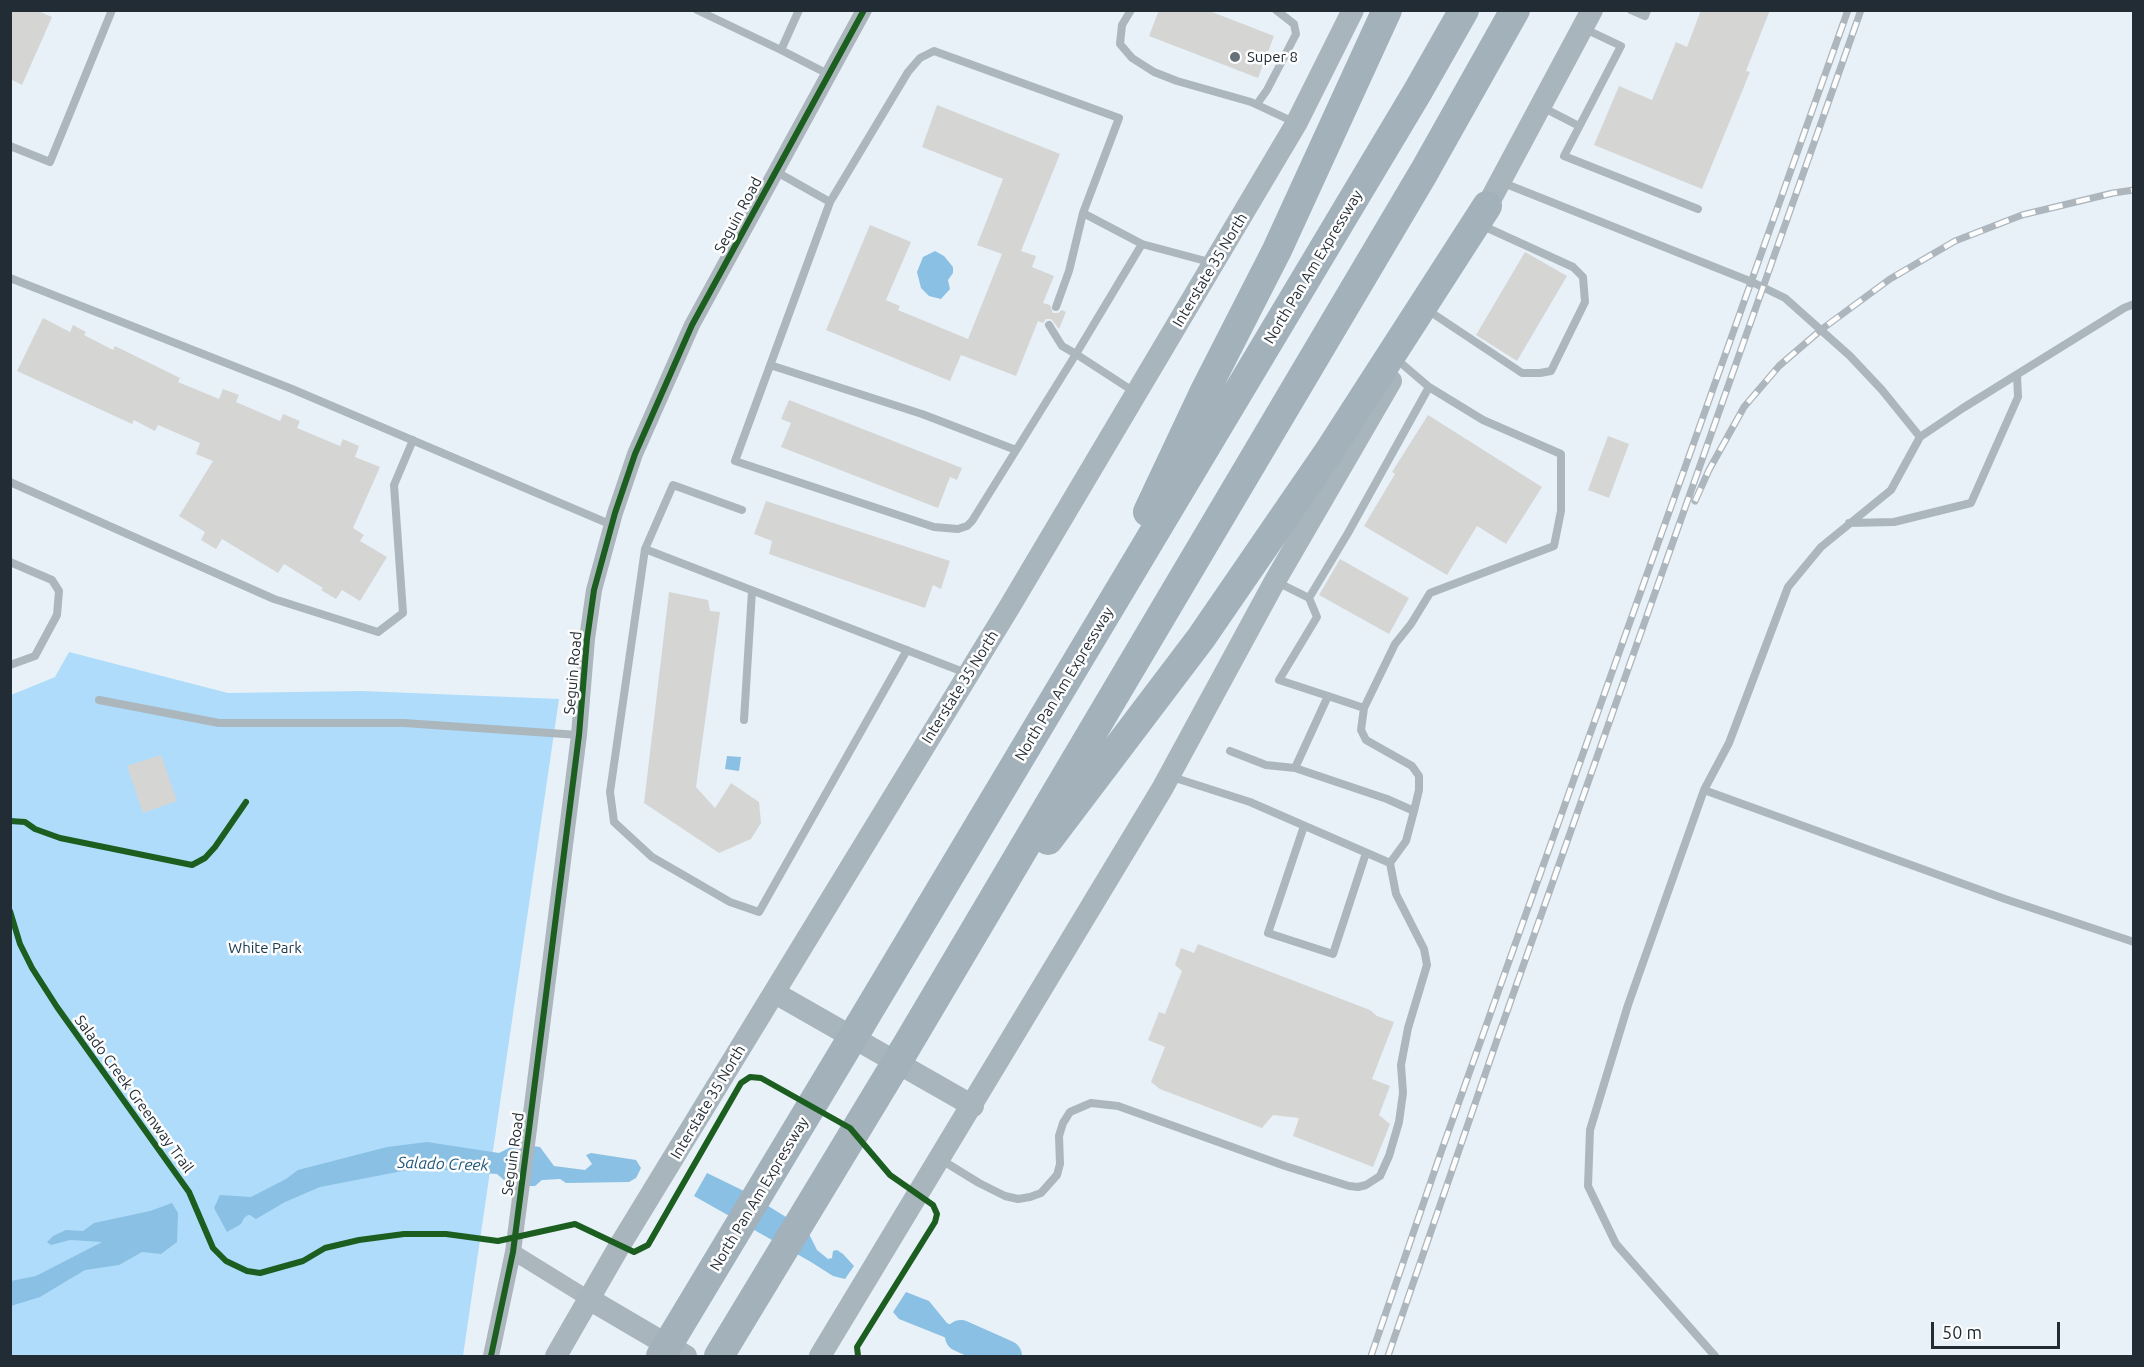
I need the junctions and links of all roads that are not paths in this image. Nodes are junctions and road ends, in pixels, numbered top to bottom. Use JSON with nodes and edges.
{"nodes":[{"id":1,"x":112,"y":10,"type":"edge"},
{"id":2,"x":697,"y":10,"type":"edge"},
{"id":3,"x":799,"y":10,"type":"edge"},
{"id":4,"x":864,"y":10,"type":"edge"},
{"id":5,"x":1131,"y":10,"type":"edge"},
{"id":6,"x":1276,"y":10,"type":"edge"},
{"id":7,"x":1353,"y":10,"type":"edge"},
{"id":8,"x":1387,"y":10,"type":"edge"},
{"id":9,"x":1464,"y":10,"type":"edge"},
{"id":10,"x":1515,"y":10,"type":"edge"},
{"id":11,"x":1631,"y":10,"type":"edge"},
{"id":12,"x":1647,"y":10,"type":"edge"},
{"id":13,"x":1587,"y":19,"type":"edge"},
{"id":14,"x":781,"y":50,"type":"junction"},
{"id":15,"x":828,"y":74,"type":"junction"},
{"id":16,"x":1257,"y":104,"type":"junction"},
{"id":17,"x":1541,"y":107,"type":"junction"},
{"id":18,"x":1296,"y":123,"type":"junction"},
{"id":19,"x":1579,"y":126,"type":"junction"},
{"id":20,"x":10,"y":146,"type":"edge"},
{"id":21,"x":775,"y":171,"type":"junction"},
{"id":22,"x":830,"y":201,"type":"junction"},
{"id":23,"x":1488,"y":204,"type":"junction"},
{"id":24,"x":1698,"y":209,"type":"dead end"},
{"id":25,"x":1083,"y":213,"type":"junction"},
{"id":26,"x":1142,"y":244,"type":"junction"},
{"id":27,"x":1214,"y":263,"type":"junction"},
{"id":28,"x":10,"y":278,"type":"edge"},
{"id":29,"x":2133,"y":304,"type":"edge"},
{"id":30,"x":1056,"y":307,"type":"dead end"},
{"id":31,"x":1429,"y":311,"type":"junction"},
{"id":32,"x":1049,"y":326,"type":"dead end"},
{"id":33,"x":1076,"y":354,"type":"junction"},
{"id":34,"x":1401,"y":363,"type":"junction"},
{"id":35,"x":770,"y":365,"type":"junction"},
{"id":36,"x":2017,"y":375,"type":"junction"},
{"id":37,"x":1429,"y":387,"type":"junction"},
{"id":38,"x":1136,"y":393,"type":"junction"},
{"id":39,"x":1920,"y":437,"type":"junction"},
{"id":40,"x":412,"y":440,"type":"junction"},
{"id":41,"x":1016,"y":450,"type":"junction"},
{"id":42,"x":10,"y":482,"type":"edge"},
{"id":43,"x":742,"y":510,"type":"dead end"},
{"id":44,"x":1849,"y":523,"type":"junction"},
{"id":45,"x":612,"y":525,"type":"junction"},
{"id":46,"x":645,"y":549,"type":"junction"},
{"id":47,"x":10,"y":562,"type":"edge"},
{"id":48,"x":1275,"y":581,"type":"junction"},
{"id":49,"x":752,"y":591,"type":"junction"},
{"id":50,"x":1116,"y":596,"type":"junction"},
{"id":51,"x":1309,"y":598,"type":"junction"},
{"id":52,"x":907,"y":650,"type":"junction"},
{"id":53,"x":10,"y":665,"type":"edge"},
{"id":54,"x":968,"y":674,"type":"junction"},
{"id":55,"x":1328,"y":696,"type":"junction"},
{"id":56,"x":99,"y":699,"type":"dead end"},
{"id":57,"x":1364,"y":708,"type":"junction"},
{"id":58,"x":744,"y":720,"type":"dead end"},
{"id":59,"x":579,"y":735,"type":"junction"},
{"id":60,"x":1230,"y":751,"type":"dead end"},
{"id":61,"x":1295,"y":768,"type":"junction"},
{"id":62,"x":1169,"y":776,"type":"junction"},
{"id":63,"x":1704,"y":790,"type":"junction"},
{"id":64,"x":1414,"y":811,"type":"junction"},
{"id":65,"x":1304,"y":826,"type":"junction"},
{"id":66,"x":1366,"y":853,"type":"junction"},
{"id":67,"x":1390,"y":863,"type":"junction"},
{"id":68,"x":2133,"y":942,"type":"edge"},
{"id":69,"x":953,"y":968,"type":"junction"},
{"id":70,"x":775,"y":993,"type":"junction"},
{"id":71,"x":973,"y":1106,"type":"junction"},
{"id":72,"x":940,"y":1158,"type":"junction"},
{"id":73,"x":513,"y":1252,"type":"junction"},
{"id":74,"x":589,"y":1299,"type":"junction"},
{"id":75,"x":490,"y":1356,"type":"edge"},
{"id":76,"x":556,"y":1356,"type":"edge"},
{"id":77,"x":661,"y":1356,"type":"edge"},
{"id":78,"x":686,"y":1356,"type":"edge"},
{"id":79,"x":719,"y":1356,"type":"edge"},
{"id":80,"x":820,"y":1356,"type":"edge"},
{"id":81,"x":1715,"y":1356,"type":"edge"}],
"edges":[{"from":1,"to":20,"type":"lane"},
{"from":2,"to":14,"type":"lane"},
{"from":3,"to":14,"type":"lane"},
{"from":4,"to":15,"type":"street","name":"Seguin Road"},
{"from":5,"to":16,"type":"lane"},
{"from":6,"to":16,"type":"lane"},
{"from":7,"to":18,"type":"main road","name":"Interstate 35 North"},
{"from":8,"to":50,"type":"highway"},
{"from":9,"to":50,"type":"highway","name":"North Pan Am Expressway"},
{"from":10,"to":69,"type":"highway"},
{"from":11,"to":12,"type":"lane"},
{"from":13,"to":17,"type":"main road"},
{"from":13,"to":19,"type":"lane"},
{"from":14,"to":15,"type":"lane"},
{"from":15,"to":21,"type":"street","name":"Seguin Road"},
{"from":16,"to":18,"type":"lane"},
{"from":17,"to":19,"type":"lane"},
{"from":17,"to":23,"type":"main road"},
{"from":18,"to":27,"type":"main road","name":"Interstate 35 North"},
{"from":19,"to":24,"type":"lane"},
{"from":21,"to":22,"type":"lane"},
{"from":21,"to":45,"type":"street","name":"Seguin Road"},
{"from":22,"to":25,"type":"lane"},
{"from":22,"to":35,"type":"lane"},
{"from":23,"to":31,"type":"main road"},
{"from":23,"to":31,"type":"lane"},
{"from":23,"to":39,"type":"lane"},
{"from":23,"to":69,"type":"highway"},
{"from":25,"to":26,"type":"lane"},
{"from":25,"to":30,"type":"lane"},
{"from":26,"to":27,"type":"lane"},
{"from":26,"to":33,"type":"lane"},
{"from":27,"to":38,"type":"main road","name":"Interstate 35 North"},
{"from":28,"to":40,"type":"lane"},
{"from":29,"to":36,"type":"lane"},
{"from":31,"to":34,"type":"main road"},
{"from":32,"to":33,"type":"lane"},
{"from":33,"to":38,"type":"lane"},
{"from":33,"to":41,"type":"lane"},
{"from":34,"to":37,"type":"lane"},
{"from":34,"to":48,"type":"main road"},
{"from":35,"to":41,"type":"lane"},
{"from":35,"to":41,"type":"lane"},
{"from":36,"to":39,"type":"lane"},
{"from":36,"to":44,"type":"lane"},
{"from":37,"to":51,"type":"lane"},
{"from":37,"to":57,"type":"lane"},
{"from":38,"to":54,"type":"main road","name":"Interstate 35 North"},
{"from":39,"to":44,"type":"lane"},
{"from":40,"to":42,"type":"lane"},
{"from":40,"to":45,"type":"lane"},
{"from":43,"to":46,"type":"lane"},
{"from":44,"to":63,"type":"lane"},
{"from":45,"to":59,"type":"street","name":"Seguin Road"},
{"from":46,"to":49,"type":"lane"},
{"from":46,"to":52,"type":"lane"},
{"from":47,"to":53,"type":"lane"},
{"from":48,"to":51,"type":"lane"},
{"from":48,"to":62,"type":"main road"},
{"from":49,"to":52,"type":"lane"},
{"from":49,"to":58,"type":"lane"},
{"from":50,"to":77,"type":"highway","name":"North Pan Am Expressway","bridge":true},
{"from":51,"to":55,"type":"lane"},
{"from":52,"to":54,"type":"lane"},
{"from":54,"to":70,"type":"main road","name":"Interstate 35 North"},
{"from":55,"to":57,"type":"lane"},
{"from":55,"to":61,"type":"lane"},
{"from":56,"to":59,"type":"lane"},
{"from":57,"to":64,"type":"lane"},
{"from":59,"to":73,"type":"street","name":"Seguin Road"},
{"from":60,"to":61,"type":"lane"},
{"from":61,"to":64,"type":"lane"},
{"from":62,"to":65,"type":"lane"},
{"from":62,"to":71,"type":"main road"},
{"from":63,"to":68,"type":"lane"},
{"from":63,"to":81,"type":"lane"},
{"from":64,"to":67,"type":"lane"},
{"from":65,"to":66,"type":"lane"},
{"from":65,"to":66,"type":"lane"},
{"from":66,"to":67,"type":"lane"},
{"from":67,"to":72,"type":"lane"},
{"from":69,"to":79,"type":"highway","bridge":true},
{"from":70,"to":71,"type":"main road"},
{"from":70,"to":74,"type":"main road","name":"Interstate 35 North"},
{"from":71,"to":72,"type":"main road"},
{"from":72,"to":80,"type":"main road"},
{"from":73,"to":74,"type":"street"},
{"from":73,"to":75,"type":"street","name":"Seguin Road"},
{"from":74,"to":76,"type":"main road","name":"Interstate 35 North"},
{"from":74,"to":78,"type":"main road"}]}
